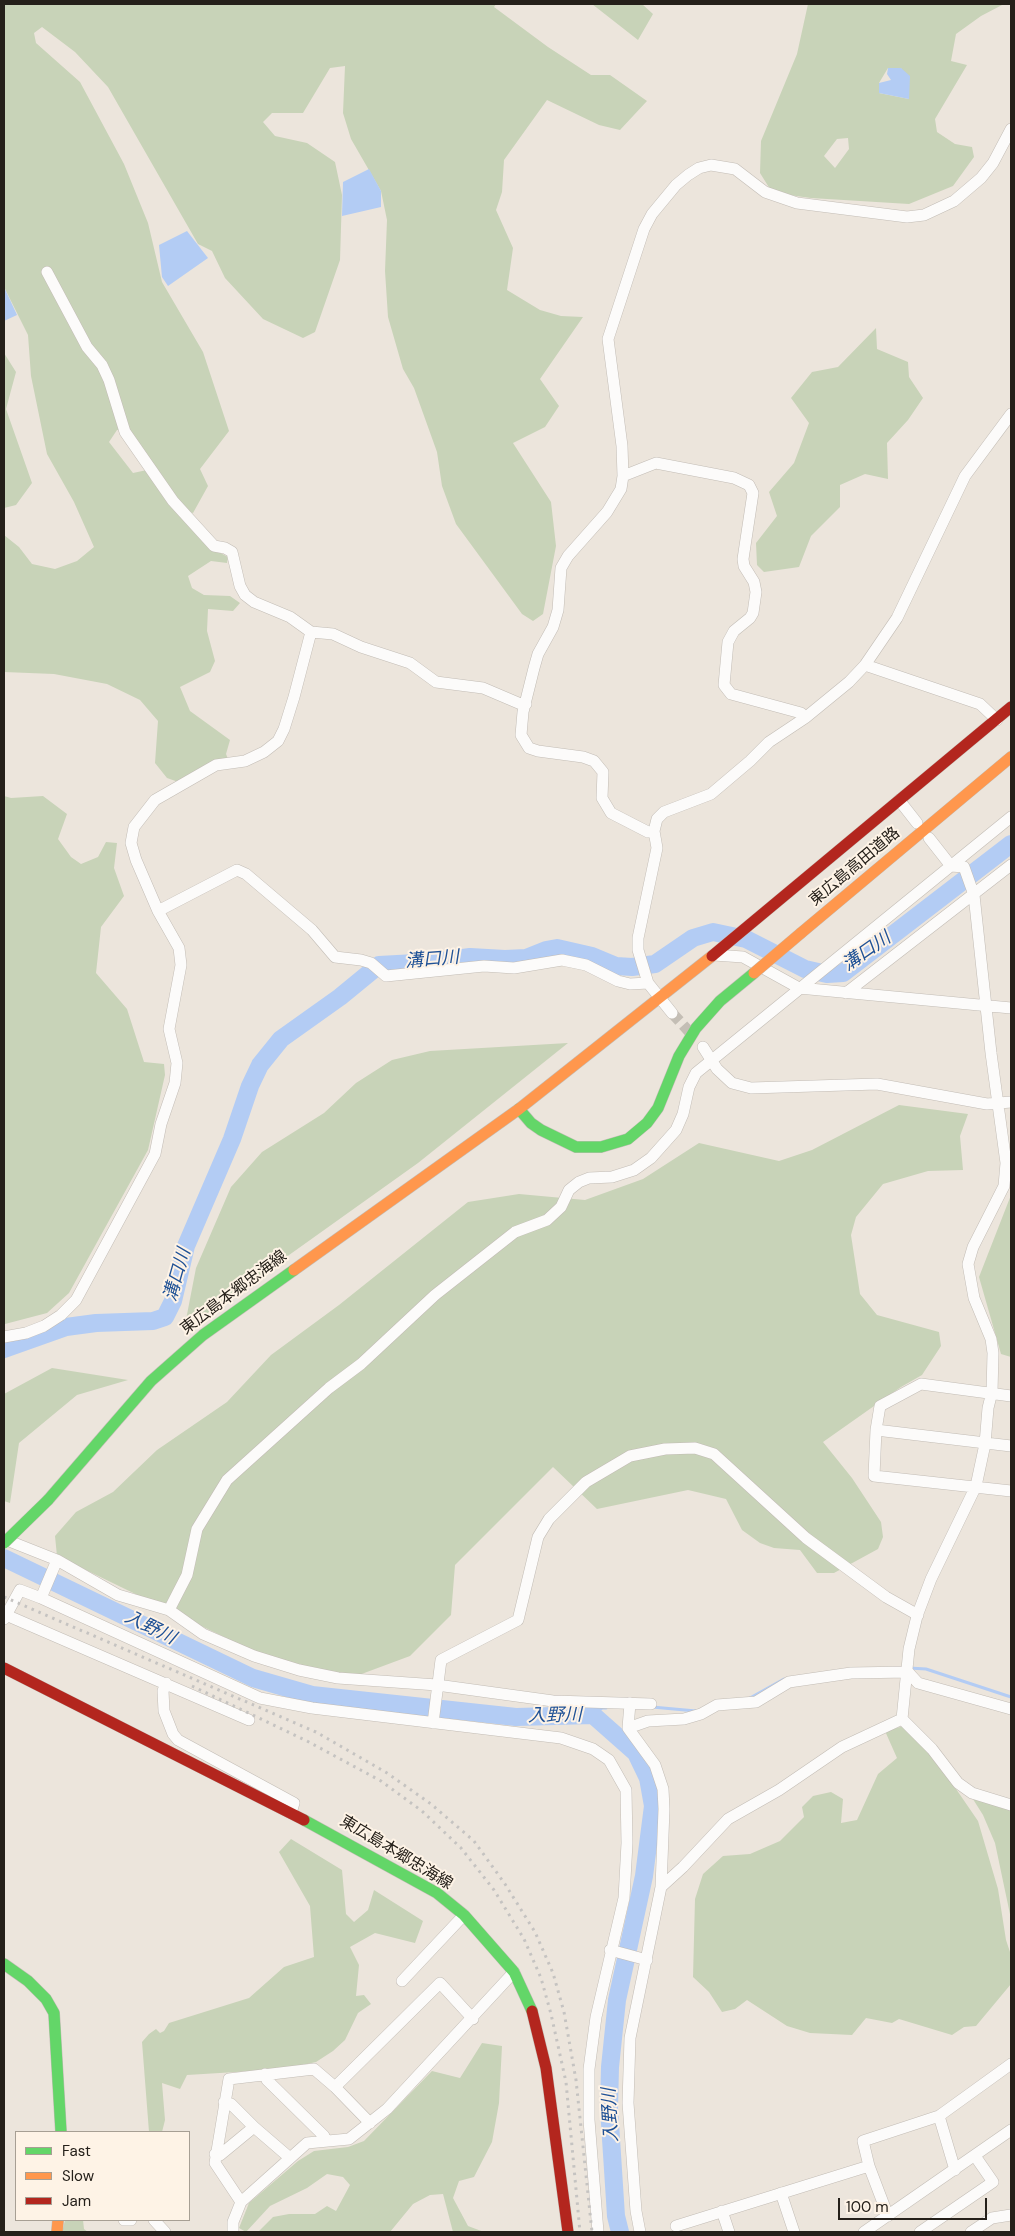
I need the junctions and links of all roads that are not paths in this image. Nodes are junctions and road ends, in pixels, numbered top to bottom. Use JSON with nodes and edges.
{"nodes":[{"id":1,"x":1010,"y":133,"type":"edge"},
{"id":2,"x":47,"y":272,"type":"dead end"},
{"id":3,"x":1011,"y":414,"type":"edge"},
{"id":4,"x":623,"y":476,"type":"junction"},
{"id":5,"x":311,"y":632,"type":"junction"},
{"id":6,"x":865,"y":665,"type":"junction"},
{"id":7,"x":526,"y":704,"type":"junction"},
{"id":8,"x":1011,"y":707,"type":"edge"},
{"id":9,"x":805,"y":718,"type":"junction"},
{"id":10,"x":997,"y":720,"type":"junction"},
{"id":11,"x":1011,"y":757,"type":"edge"},
{"id":12,"x":899,"y":800,"type":"junction"},
{"id":13,"x":1011,"y":817,"type":"edge"},
{"id":14,"x":917,"y":823,"type":"dead end"},
{"id":15,"x":654,"y":831,"type":"junction"},
{"id":16,"x":929,"y":838,"type":"dead end"},
{"id":17,"x":1011,"y":865,"type":"edge"},
{"id":18,"x":951,"y":866,"type":"junction"},
{"id":19,"x":974,"y":894,"type":"junction"},
{"id":20,"x":158,"y":911,"type":"junction"},
{"id":21,"x":714,"y":955,"type":"junction"},
{"id":22,"x":646,"y":980,"type":"junction"},
{"id":23,"x":799,"y":988,"type":"junction"},
{"id":24,"x":846,"y":993,"type":"junction"},
{"id":25,"x":659,"y":999,"type":"junction"},
{"id":26,"x":986,"y":1005,"type":"junction"},
{"id":27,"x":1011,"y":1008,"type":"edge"},
{"id":28,"x":672,"y":1013,"type":"tunnel mouth"},
{"id":29,"x":703,"y":1047,"type":"tunnel mouth"},
{"id":30,"x":712,"y":1060,"type":"junction"},
{"id":31,"x":1011,"y":1102,"type":"edge"},
{"id":32,"x":998,"y":1103,"type":"junction"},
{"id":33,"x":519,"y":1109,"type":"junction"},
{"id":34,"x":4,"y":1336,"type":"edge"},
{"id":35,"x":992,"y":1392,"type":"junction"},
{"id":36,"x":1011,"y":1396,"type":"edge"},
{"id":37,"x":876,"y":1430,"type":"junction"},
{"id":38,"x":984,"y":1444,"type":"junction"},
{"id":39,"x":1011,"y":1446,"type":"edge"},
{"id":40,"x":976,"y":1486,"type":"junction"},
{"id":41,"x":1011,"y":1491,"type":"edge"},
{"id":42,"x":4,"y":1539,"type":"edge"},
{"id":43,"x":4,"y":1543,"type":"edge"},
{"id":44,"x":56,"y":1563,"type":"junction"},
{"id":45,"x":42,"y":1594,"type":"junction"},
{"id":46,"x":169,"y":1610,"type":"junction"},
{"id":47,"x":918,"y":1614,"type":"junction"},
{"id":48,"x":5,"y":1617,"type":"edge"},
{"id":49,"x":4,"y":1669,"type":"edge"},
{"id":50,"x":908,"y":1672,"type":"junction"},
{"id":51,"x":166,"y":1683,"type":"junction"},
{"id":52,"x":437,"y":1688,"type":"junction"},
{"id":53,"x":651,"y":1704,"type":"dead end"},
{"id":54,"x":629,"y":1705,"type":"junction"},
{"id":55,"x":1011,"y":1709,"type":"edge"},
{"id":56,"x":902,"y":1719,"type":"junction"},
{"id":57,"x":249,"y":1720,"type":"dead end"},
{"id":58,"x":433,"y":1723,"type":"junction"},
{"id":59,"x":628,"y":1724,"type":"junction"},
{"id":60,"x":1011,"y":1805,"type":"edge"},
{"id":61,"x":291,"y":1813,"type":"junction"},
{"id":62,"x":661,"y":1887,"type":"junction"},
{"id":63,"x":464,"y":1916,"type":"junction"},
{"id":64,"x":610,"y":1950,"type":"junction"},
{"id":65,"x":647,"y":1960,"type":"junction"},
{"id":66,"x":4,"y":1964,"type":"edge"},
{"id":67,"x":514,"y":1972,"type":"junction"},
{"id":68,"x":402,"y":1981,"type":"dead end"},
{"id":69,"x":473,"y":2019,"type":"junction"},
{"id":70,"x":1010,"y":2067,"type":"edge"},
{"id":71,"x":265,"y":2074,"type":"junction"},
{"id":72,"x":335,"y":2087,"type":"junction"},
{"id":73,"x":224,"y":2102,"type":"junction"},
{"id":74,"x":939,"y":2116,"type":"junction"},
{"id":75,"x":370,"y":2123,"type":"junction"},
{"id":76,"x":254,"y":2127,"type":"junction"},
{"id":77,"x":61,"y":2131,"type":"edge"},
{"id":78,"x":1008,"y":2132,"type":"edge"},
{"id":79,"x":326,"y":2141,"type":"junction"},
{"id":80,"x":1011,"y":2145,"type":"edge"},
{"id":81,"x":215,"y":2154,"type":"junction"},
{"id":82,"x":975,"y":2156,"type":"junction"},
{"id":83,"x":290,"y":2158,"type":"junction"},
{"id":84,"x":869,"y":2166,"type":"junction"},
{"id":85,"x":955,"y":2170,"type":"junction"},
{"id":86,"x":781,"y":2193,"type":"junction"},
{"id":87,"x":241,"y":2202,"type":"junction"},
{"id":88,"x":722,"y":2211,"type":"junction"},
{"id":89,"x":1011,"y":2214,"type":"edge"},
{"id":90,"x":888,"y":2216,"type":"junction"},
{"id":91,"x":155,"y":2221,"type":"edge"},
{"id":92,"x":676,"y":2226,"type":"dead end"},
{"id":93,"x":165,"y":2232,"type":"edge"},
{"id":94,"x":233,"y":2232,"type":"edge"},
{"id":95,"x":568,"y":2232,"type":"edge"},
{"id":96,"x":598,"y":2232,"type":"edge"},
{"id":97,"x":640,"y":2232,"type":"edge"},
{"id":98,"x":729,"y":2232,"type":"edge"},
{"id":99,"x":794,"y":2232,"type":"edge"},
{"id":100,"x":864,"y":2232,"type":"edge"},
{"id":101,"x":920,"y":2232,"type":"edge"},
{"id":102,"x":971,"y":2232,"type":"edge"}],
"edges":[{"from":1,"to":4,"type":"street"},
{"from":2,"to":5,"type":"street"},
{"from":3,"to":6,"type":"street"},
{"from":4,"to":7,"type":"street"},
{"from":4,"to":9,"type":"street"},
{"from":5,"to":7,"type":"street"},
{"from":5,"to":20,"type":"street"},
{"from":6,"to":9,"type":"street"},
{"from":6,"to":10,"type":"street"},
{"from":7,"to":15,"type":"street"},
{"from":8,"to":10,"type":"main road","name":"東広島本郷忠海線"},
{"from":9,"to":15,"type":"street"},
{"from":10,"to":12,"type":"main road","name":"東広島本郷忠海線"},
{"from":11,"to":33,"type":"main road","name":"東広島高田道路","bridge":true},
{"from":12,"to":14,"type":"street"},
{"from":12,"to":21,"type":"main road","name":"東広島本郷忠海線"},
{"from":13,"to":18,"type":"street"},
{"from":15,"to":22,"type":"street"},
{"from":16,"to":18,"type":"street"},
{"from":17,"to":19,"type":"street"},
{"from":18,"to":19,"type":"street"},
{"from":18,"to":23,"type":"street"},
{"from":19,"to":24,"type":"street"},
{"from":19,"to":26,"type":"street"},
{"from":20,"to":22,"type":"street"},
{"from":20,"to":34,"type":"street"},
{"from":21,"to":23,"type":"street"},
{"from":21,"to":25,"type":"main road","name":"東広島本郷忠海線"},
{"from":22,"to":25,"type":"street"},
{"from":23,"to":24,"type":"street"},
{"from":23,"to":30,"type":"street"},
{"from":24,"to":26,"type":"street"},
{"from":25,"to":28,"type":"street"},
{"from":25,"to":33,"type":"main road","name":"東広島本郷忠海線"},
{"from":26,"to":27,"type":"street"},
{"from":26,"to":32,"type":"street"},
{"from":29,"to":30,"type":"street"},
{"from":30,"to":32,"type":"street"},
{"from":30,"to":46,"type":"street"},
{"from":31,"to":32,"type":"street"},
{"from":32,"to":35,"type":"street"},
{"from":33,"to":43,"type":"main road","name":"東広島本郷忠海線","bridge":true},
{"from":35,"to":36,"type":"street"},
{"from":35,"to":37,"type":"street"},
{"from":35,"to":38,"type":"street"},
{"from":37,"to":38,"type":"street"},
{"from":37,"to":40,"type":"street"},
{"from":38,"to":39,"type":"street"},
{"from":38,"to":40,"type":"street"},
{"from":40,"to":41,"type":"street"},
{"from":40,"to":47,"type":"street"},
{"from":42,"to":44,"type":"street"},
{"from":44,"to":45,"type":"street"},
{"from":44,"to":46,"type":"street"},
{"from":45,"to":48,"type":"street"},
{"from":45,"to":58,"type":"street"},
{"from":46,"to":52,"type":"street"},
{"from":47,"to":50,"type":"street"},
{"from":47,"to":52,"type":"street"},
{"from":48,"to":51,"type":"street"},
{"from":49,"to":61,"type":"main road","name":"東広島本郷忠海線"},
{"from":50,"to":55,"type":"street"},
{"from":50,"to":56,"type":"street"},
{"from":50,"to":59,"type":"street"},
{"from":51,"to":57,"type":"street"},
{"from":51,"to":61,"type":"street"},
{"from":52,"to":54,"type":"street"},
{"from":52,"to":58,"type":"street"},
{"from":53,"to":54,"type":"street"},
{"from":54,"to":59,"type":"street"},
{"from":56,"to":60,"type":"street"},
{"from":56,"to":62,"type":"street"},
{"from":58,"to":64,"type":"street"},
{"from":59,"to":62,"type":"street"},
{"from":61,"to":63,"type":"main road","name":"東広島本郷忠海線"},
{"from":62,"to":65,"type":"street"},
{"from":63,"to":67,"type":"main road","name":"東広島本郷忠海線"},
{"from":63,"to":68,"type":"street"},
{"from":64,"to":65,"type":"street"},
{"from":64,"to":96,"type":"street"},
{"from":65,"to":97,"type":"street"},
{"from":66,"to":77,"type":"main road"},
{"from":67,"to":69,"type":"street"},
{"from":67,"to":95,"type":"main road","name":"東広島本郷忠海線"},
{"from":69,"to":72,"type":"street"},
{"from":69,"to":75,"type":"street"},
{"from":70,"to":74,"type":"street"},
{"from":71,"to":72,"type":"street"},
{"from":71,"to":73,"type":"street"},
{"from":71,"to":79,"type":"street"},
{"from":72,"to":75,"type":"street"},
{"from":73,"to":76,"type":"street"},
{"from":73,"to":81,"type":"street"},
{"from":74,"to":84,"type":"street"},
{"from":74,"to":85,"type":"street"},
{"from":75,"to":79,"type":"street"},
{"from":76,"to":81,"type":"street"},
{"from":76,"to":83,"type":"street"},
{"from":78,"to":80,"type":"street"},
{"from":78,"to":82,"type":"street"},
{"from":79,"to":83,"type":"street"},
{"from":81,"to":87,"type":"street"},
{"from":82,"to":85,"type":"street"},
{"from":82,"to":101,"type":"street"},
{"from":83,"to":87,"type":"street"},
{"from":84,"to":86,"type":"street"},
{"from":84,"to":90,"type":"street"},
{"from":85,"to":90,"type":"street"},
{"from":86,"to":88,"type":"street"},
{"from":86,"to":99,"type":"street"},
{"from":87,"to":94,"type":"street"},
{"from":88,"to":92,"type":"street"},
{"from":88,"to":98,"type":"street"},
{"from":89,"to":102,"type":"street"},
{"from":90,"to":100,"type":"street"},
{"from":91,"to":93,"type":"street"}]}
